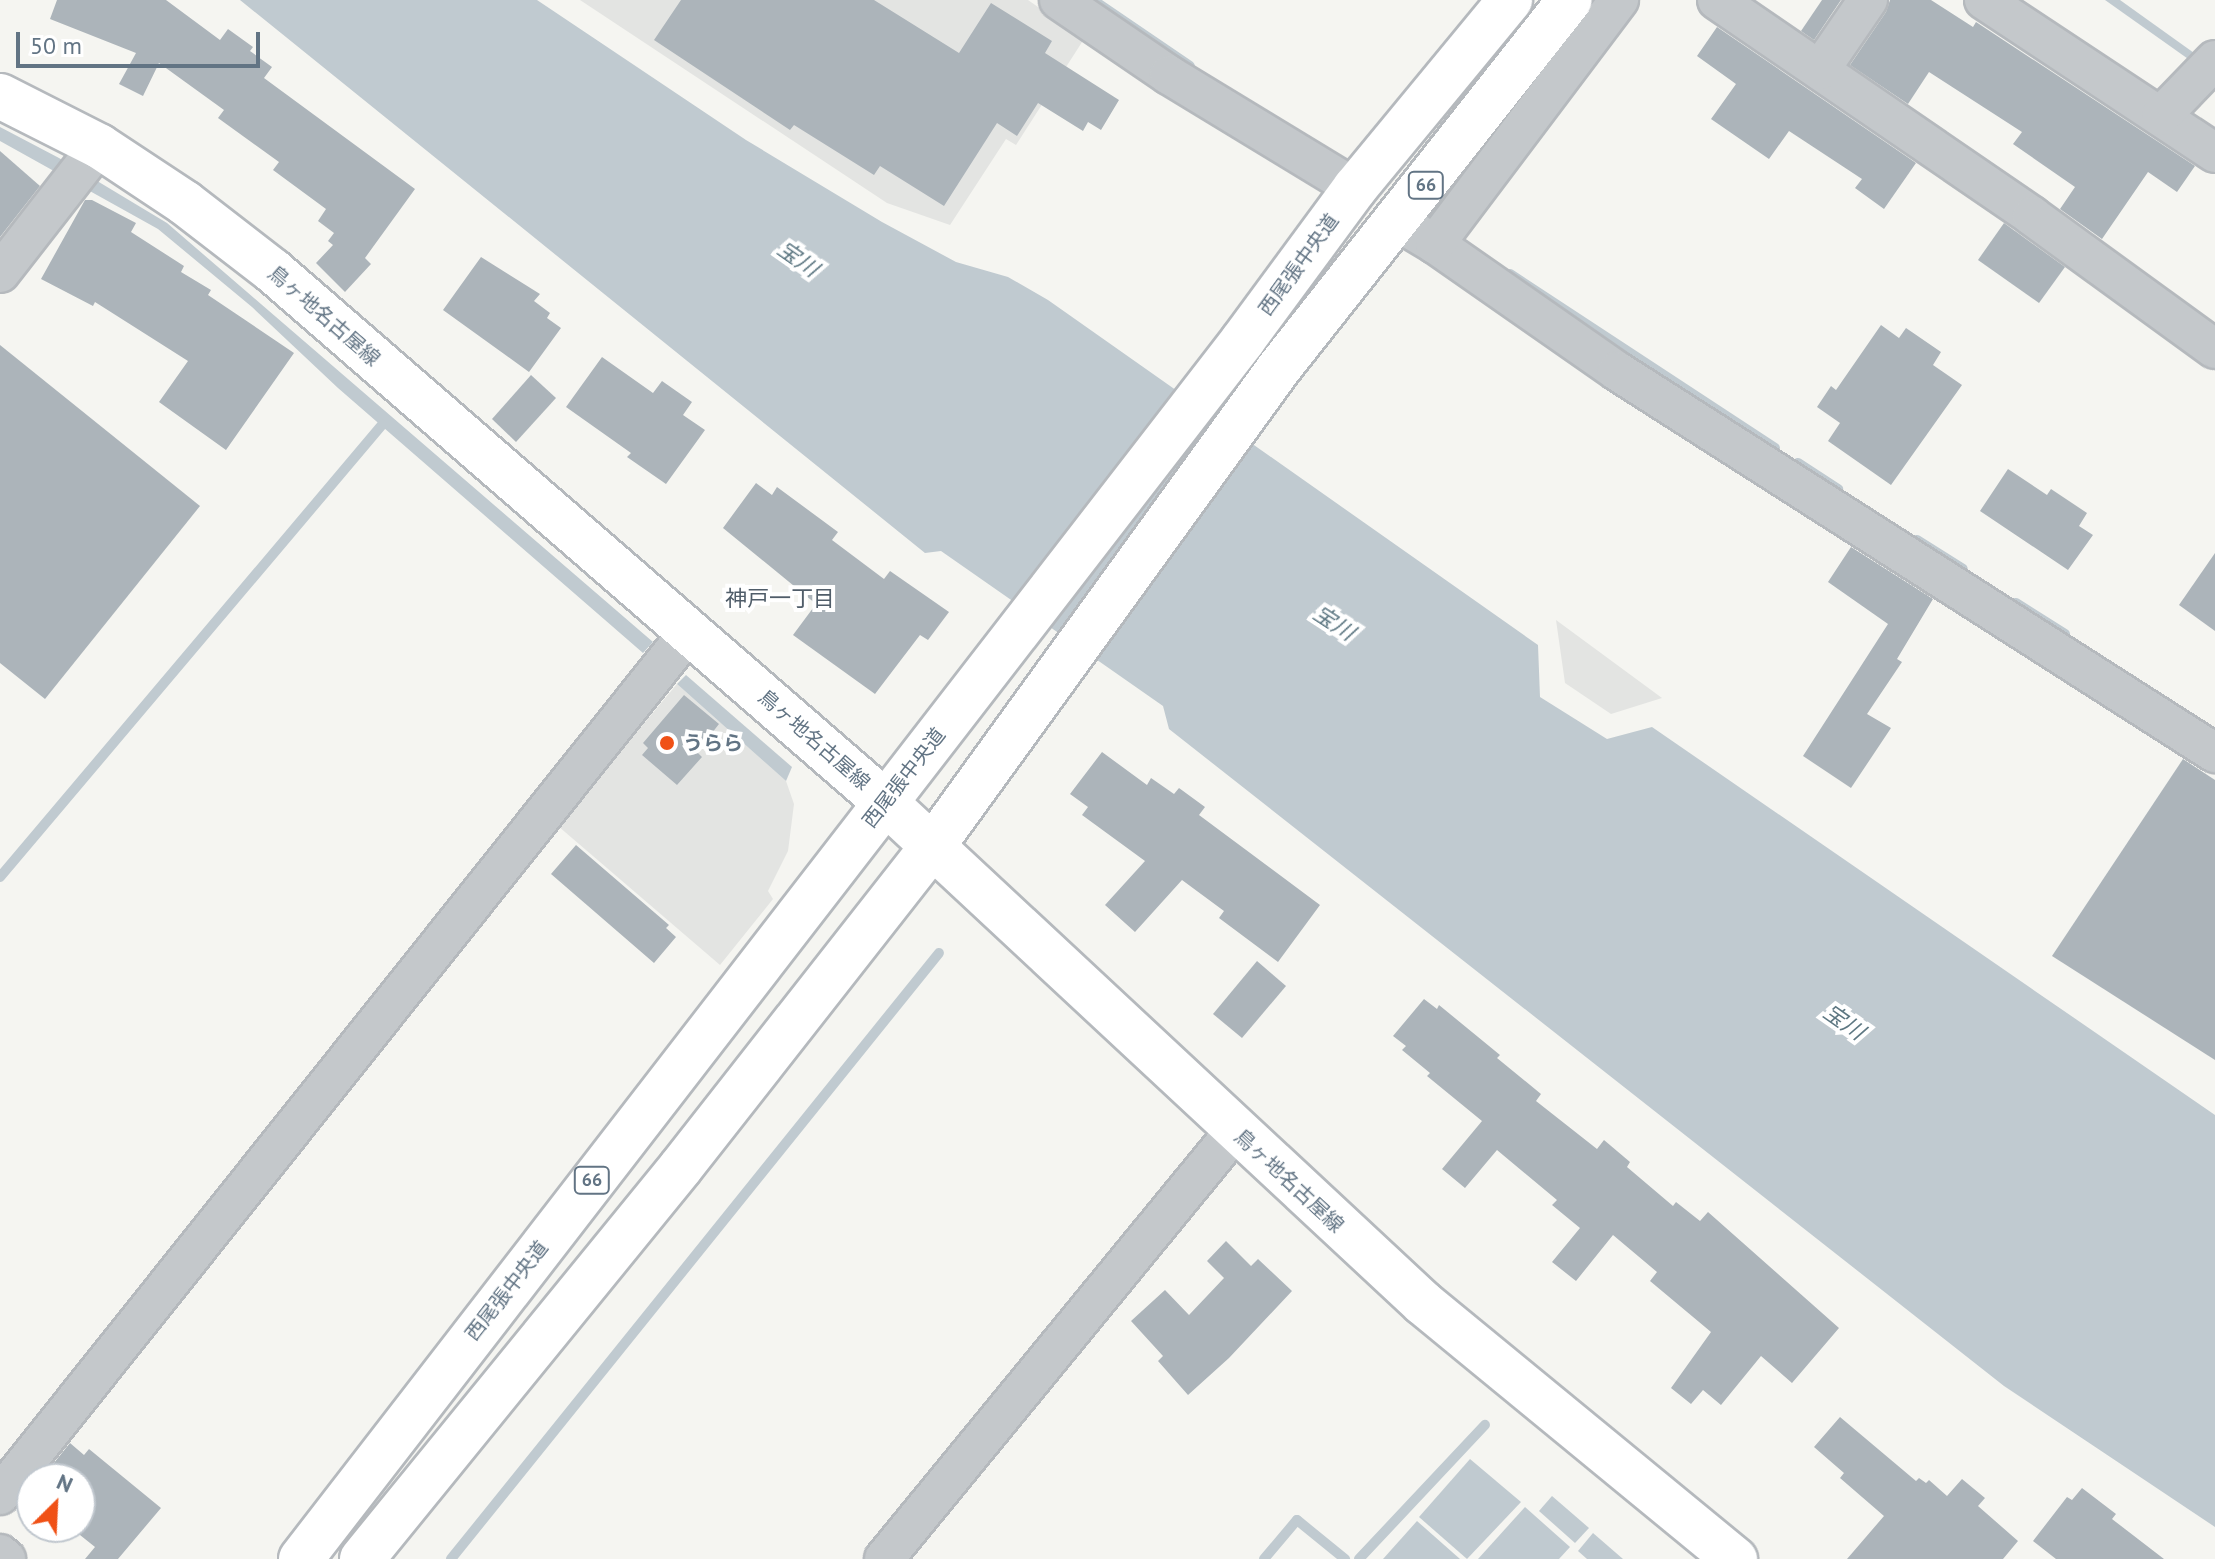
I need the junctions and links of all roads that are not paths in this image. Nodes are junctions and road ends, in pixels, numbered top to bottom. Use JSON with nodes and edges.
{"nodes":[{"id":1,"x":1059,"y":0,"type":"edge"},
{"id":2,"x":1510,"y":0,"type":"edge"},
{"id":3,"x":1570,"y":0,"type":"edge"},
{"id":4,"x":1619,"y":0,"type":"edge"},
{"id":5,"x":1717,"y":0,"type":"edge"},
{"id":6,"x":1868,"y":0,"type":"edge"},
{"id":7,"x":1984,"y":0,"type":"edge"},
{"id":8,"x":2208,"y":67,"type":"edge"},
{"id":9,"x":1820,"y":70,"type":"junction"},
{"id":10,"x":0,"y":96,"type":"edge"},
{"id":11,"x":2161,"y":116,"type":"junction"},
{"id":12,"x":2215,"y":153,"type":"edge"},
{"id":13,"x":84,"y":166,"type":"junction"},
{"id":14,"x":1355,"y":188,"type":"junction"},
{"id":15,"x":1398,"y":222,"type":"junction"},
{"id":16,"x":1435,"y":244,"type":"junction"},
{"id":17,"x":0,"y":273,"type":"edge"},
{"id":18,"x":2215,"y":349,"type":"edge"},
{"id":19,"x":689,"y":632,"type":"junction"},
{"id":20,"x":2215,"y":753,"type":"edge"},
{"id":21,"x":885,"y":802,"type":"junction"},
{"id":22,"x":932,"y":847,"type":"junction"},
{"id":23,"x":1235,"y":1131,"type":"junction"},
{"id":24,"x":0,"y":1495,"type":"edge"},
{"id":25,"x":0,"y":1554,"type":"edge"},
{"id":26,"x":6,"y":1559,"type":"edge"},
{"id":27,"x":301,"y":1559,"type":"edge"},
{"id":28,"x":362,"y":1559,"type":"edge"},
{"id":29,"x":884,"y":1559,"type":"edge"},
{"id":30,"x":1735,"y":1559,"type":"edge"}],
"edges":[{"from":1,"to":14,"type":"street"},
{"from":2,"to":14,"type":"main road","name":"西尾張中央道","number":"66"},
{"from":3,"to":15,"type":"main road","number":"66"},
{"from":4,"to":16,"type":"street"},
{"from":5,"to":9,"type":"street"},
{"from":6,"to":9,"type":"street"},
{"from":7,"to":11,"type":"street"},
{"from":8,"to":11,"type":"street"},
{"from":9,"to":18,"type":"street"},
{"from":10,"to":13,"type":"main road","name":"鳥ヶ地名古屋線"},
{"from":11,"to":12,"type":"street"},
{"from":13,"to":17,"type":"street"},
{"from":13,"to":19,"type":"main road","name":"鳥ヶ地名古屋線"},
{"from":14,"to":21,"type":"main road","name":"西尾張中央道","number":"66"},
{"from":15,"to":16,"type":"street"},
{"from":15,"to":22,"type":"main road","number":"66"},
{"from":16,"to":20,"type":"street"},
{"from":19,"to":21,"type":"main road","name":"鳥ヶ地名古屋線"},
{"from":19,"to":24,"type":"street"},
{"from":21,"to":22,"type":"main road","name":"鳥ヶ地名古屋線"},
{"from":21,"to":27,"type":"main road","name":"西尾張中央道","number":"66"},
{"from":22,"to":23,"type":"main road","name":"鳥ヶ地名古屋線"},
{"from":22,"to":28,"type":"main road","number":"66"},
{"from":23,"to":29,"type":"street"},
{"from":23,"to":30,"type":"main road","name":"鳥ヶ地名古屋線"},
{"from":25,"to":26,"type":"street"}]}
